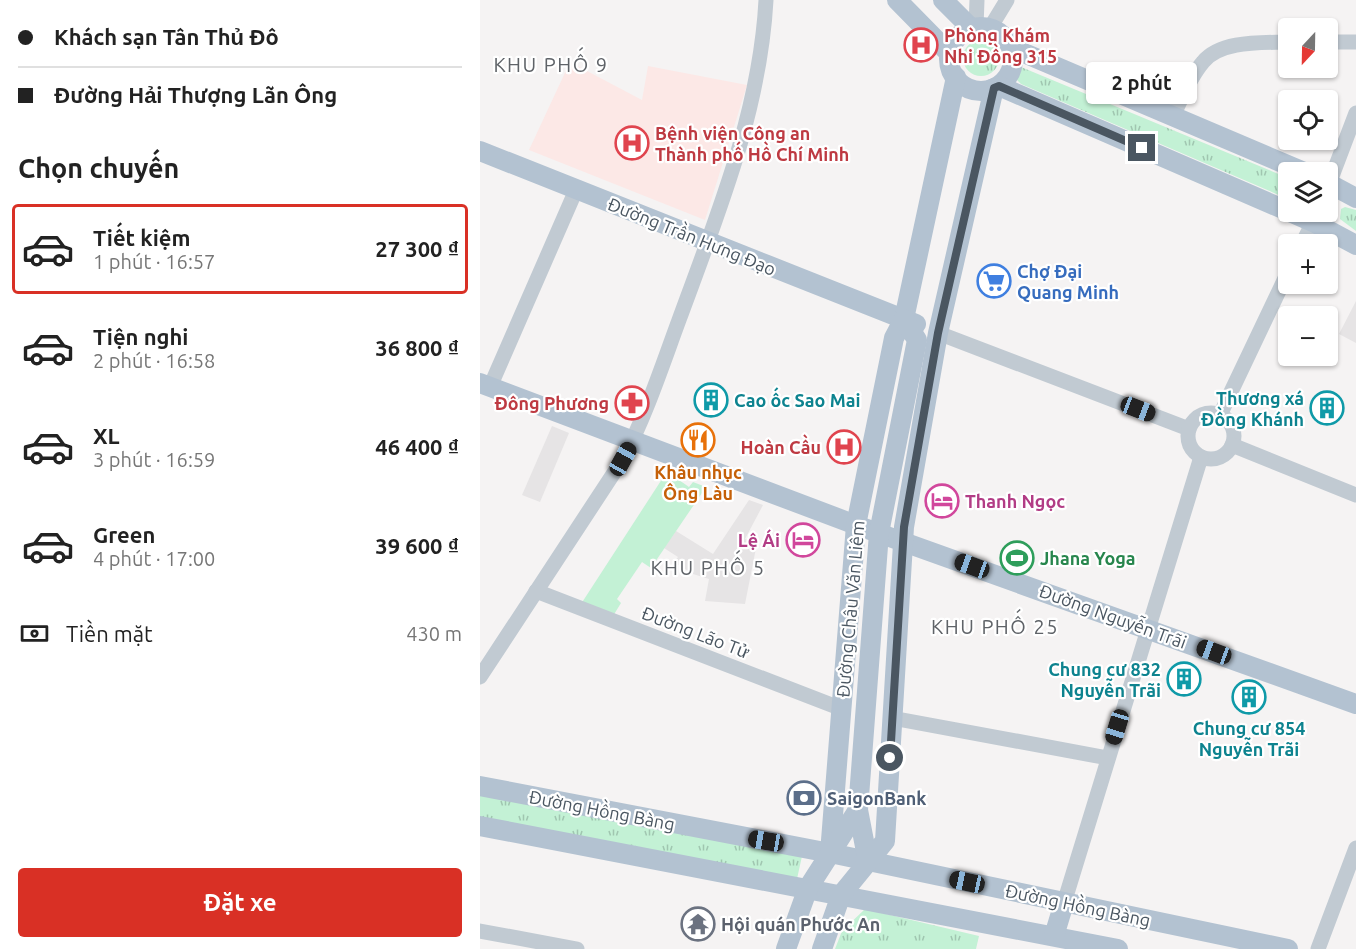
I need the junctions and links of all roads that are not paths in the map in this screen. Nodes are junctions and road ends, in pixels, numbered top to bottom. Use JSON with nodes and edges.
{"nodes":[{"id":1,"x":766,"y":0,"type":"edge"},
{"id":2,"x":897,"y":0,"type":"edge"},
{"id":3,"x":941,"y":0,"type":"edge"},
{"id":4,"x":977,"y":0,"type":"edge"},
{"id":5,"x":1007,"y":0,"type":"edge"},
{"id":6,"x":915,"y":16,"type":"junction"},
{"id":7,"x":979,"y":28,"type":"junction"},
{"id":8,"x":1338,"y":42,"type":"edge"},
{"id":9,"x":1356,"y":42,"type":"edge"},
{"id":10,"x":1278,"y":43,"type":"edge"},
{"id":11,"x":1012,"y":48,"type":"junction"},
{"id":12,"x":950,"y":54,"type":"junction"},
{"id":13,"x":956,"y":77,"type":"junction"},
{"id":14,"x":996,"y":87,"type":"junction"},
{"id":15,"x":1356,"y":113,"type":"edge"},
{"id":16,"x":1173,"y":116,"type":"junction"},
{"id":17,"x":480,"y":151,"type":"edge"},
{"id":18,"x":1281,"y":162,"type":"edge"},
{"id":19,"x":1337,"y":162,"type":"edge"},
{"id":20,"x":576,"y":190,"type":"junction"},
{"id":21,"x":1338,"y":190,"type":"edge"},
{"id":22,"x":1356,"y":198,"type":"edge"},
{"id":23,"x":1278,"y":202,"type":"edge"},
{"id":24,"x":1322,"y":222,"type":"edge"},
{"id":25,"x":708,"y":243,"type":"junction"},
{"id":26,"x":1356,"y":245,"type":"edge"},
{"id":27,"x":1278,"y":293,"type":"edge"},
{"id":28,"x":904,"y":319,"type":"junction"},
{"id":29,"x":938,"y":333,"type":"junction"},
{"id":30,"x":917,"y":340,"type":"junction"},
{"id":31,"x":485,"y":385,"type":"edge"},
{"id":32,"x":1220,"y":415,"type":"junction"},
{"id":33,"x":1189,"y":429,"type":"junction"},
{"id":34,"x":632,"y":441,"type":"junction"},
{"id":35,"x":1232,"y":445,"type":"junction"},
{"id":36,"x":1201,"y":457,"type":"junction"},
{"id":37,"x":1356,"y":495,"type":"edge"},
{"id":38,"x":856,"y":525,"type":"junction"},
{"id":39,"x":879,"y":533,"type":"junction"},
{"id":40,"x":903,"y":541,"type":"junction"},
{"id":41,"x":536,"y":591,"type":"junction"},
{"id":42,"x":1147,"y":628,"type":"junction"},
{"id":43,"x":480,"y":677,"type":"edge"},
{"id":44,"x":1356,"y":704,"type":"edge"},
{"id":45,"x":842,"y":709,"type":"junction"},
{"id":46,"x":865,"y":713,"type":"junction"},
{"id":47,"x":892,"y":718,"type":"junction"},
{"id":48,"x":1108,"y":758,"type":"junction"},
{"id":49,"x":480,"y":786,"type":"edge"},
{"id":50,"x":858,"y":810,"type":"junction"},
{"id":51,"x":480,"y":826,"type":"edge"},
{"id":52,"x":1356,"y":848,"type":"edge"},
{"id":53,"x":830,"y":853,"type":"junction"},
{"id":54,"x":868,"y":862,"type":"junction"},
{"id":55,"x":808,"y":888,"type":"junction"},
{"id":56,"x":840,"y":895,"type":"junction"},
{"id":57,"x":1064,"y":903,"type":"junction"},
{"id":58,"x":480,"y":931,"type":"edge"},
{"id":59,"x":1054,"y":936,"type":"junction"},
{"id":60,"x":577,"y":949,"type":"edge"},
{"id":61,"x":786,"y":949,"type":"edge"},
{"id":62,"x":822,"y":949,"type":"edge"},
{"id":63,"x":1118,"y":949,"type":"edge"},
{"id":64,"x":1288,"y":949,"type":"edge"},
{"id":65,"x":1318,"y":949,"type":"edge"}],
"edges":[{"from":1,"to":25,"type":"street"},
{"from":2,"to":6,"type":"main road"},
{"from":3,"to":6,"type":"main road"},
{"from":3,"to":7,"type":"main road"},
{"from":4,"to":7,"type":"street"},
{"from":5,"to":7,"type":"street"},
{"from":6,"to":12,"type":"main road"},
{"from":7,"to":11,"type":"main road"},
{"from":7,"to":12,"type":"main road"},
{"from":8,"to":9,"type":"street"},
{"from":10,"to":16,"type":"street"},
{"from":11,"to":14,"type":"main road"},
{"from":11,"to":16,"type":"main road"},
{"from":12,"to":13,"type":"main road"},
{"from":13,"to":14,"type":"main road"},
{"from":13,"to":28,"type":"main road","name":"Đường Châu Văn Liêm"},
{"from":14,"to":23,"type":"main road"},
{"from":14,"to":29,"type":"main road"},
{"from":15,"to":19,"type":"street"},
{"from":16,"to":18,"type":"main road"},
{"from":17,"to":20,"type":"main road","name":"Đường Trần Hưng Đạo"},
{"from":20,"to":25,"type":"main road","name":"Đường Trần Hưng Đạo"},
{"from":20,"to":31,"type":"street"},
{"from":21,"to":22,"type":"main road"},
{"from":24,"to":26,"type":"main road"},
{"from":25,"to":28,"type":"main road","name":"Đường Trần Hưng Đạo"},
{"from":25,"to":34,"type":"street"},
{"from":27,"to":32,"type":"street"},
{"from":28,"to":29,"type":"main road","name":"Đường Trần Hưng Đạo"},
{"from":28,"to":30,"type":"main road"},
{"from":28,"to":38,"type":"main road","name":"Đường Châu Văn Liêm"},
{"from":29,"to":30,"type":"main road"},
{"from":29,"to":33,"type":"street"},
{"from":29,"to":40,"type":"main road"},
{"from":30,"to":39,"type":"main road","name":"Đường Châu Văn Liêm"},
{"from":31,"to":34,"type":"main road"},
{"from":32,"to":33,"type":"street"},
{"from":32,"to":35,"type":"street"},
{"from":33,"to":36,"type":"street"},
{"from":34,"to":38,"type":"main road"},
{"from":34,"to":41,"type":"street"},
{"from":35,"to":36,"type":"street"},
{"from":35,"to":37,"type":"street"},
{"from":36,"to":42,"type":"street"},
{"from":38,"to":39,"type":"main road","name":"Đường Nguyễn Trãi"},
{"from":38,"to":45,"type":"main road","name":"Đường Châu Văn Liêm"},
{"from":39,"to":40,"type":"main road","name":"Đường Nguyễn Trãi"},
{"from":39,"to":46,"type":"main road","name":"Đường Châu Văn Liêm"},
{"from":40,"to":42,"type":"main road","name":"Đường Nguyễn Trãi"},
{"from":40,"to":47,"type":"main road"},
{"from":41,"to":43,"type":"street"},
{"from":41,"to":45,"type":"street","name":"Đường Lão Tử"},
{"from":42,"to":44,"type":"main road","name":"Đường Nguyễn Trãi"},
{"from":42,"to":48,"type":"street"},
{"from":45,"to":46,"type":"main road"},
{"from":45,"to":53,"type":"main road","name":"Đường Châu Văn Liêm"},
{"from":46,"to":47,"type":"main road"},
{"from":46,"to":50,"type":"main road","name":"Đường Châu Văn Liêm"},
{"from":47,"to":48,"type":"street"},
{"from":47,"to":54,"type":"main road"},
{"from":48,"to":57,"type":"street"},
{"from":49,"to":53,"type":"main road","name":"Đường Hồng Bàng"},
{"from":50,"to":53,"type":"main road","name":"Đường Châu Văn Liêm"},
{"from":50,"to":54,"type":"main road","name":"Đường Châu Văn Liêm"},
{"from":51,"to":55,"type":"main road","name":"Đường Hồng Bàng"},
{"from":52,"to":65,"type":"street"},
{"from":53,"to":54,"type":"main road","name":"Đường Hồng Bàng"},
{"from":53,"to":55,"type":"main road"},
{"from":54,"to":56,"type":"main road"},
{"from":54,"to":57,"type":"main road","name":"Đường Hồng Bàng"},
{"from":55,"to":56,"type":"main road","name":"Đường Hồng Bàng"},
{"from":55,"to":61,"type":"main road"},
{"from":56,"to":59,"type":"main road","name":"Đường Hồng Bàng"},
{"from":56,"to":62,"type":"main road"},
{"from":57,"to":59,"type":"main road"},
{"from":57,"to":64,"type":"main road","name":"Đường Hồng Bàng"},
{"from":58,"to":60,"type":"street"},
{"from":59,"to":63,"type":"main road","name":"Đường Hồng Bàng"}]}
